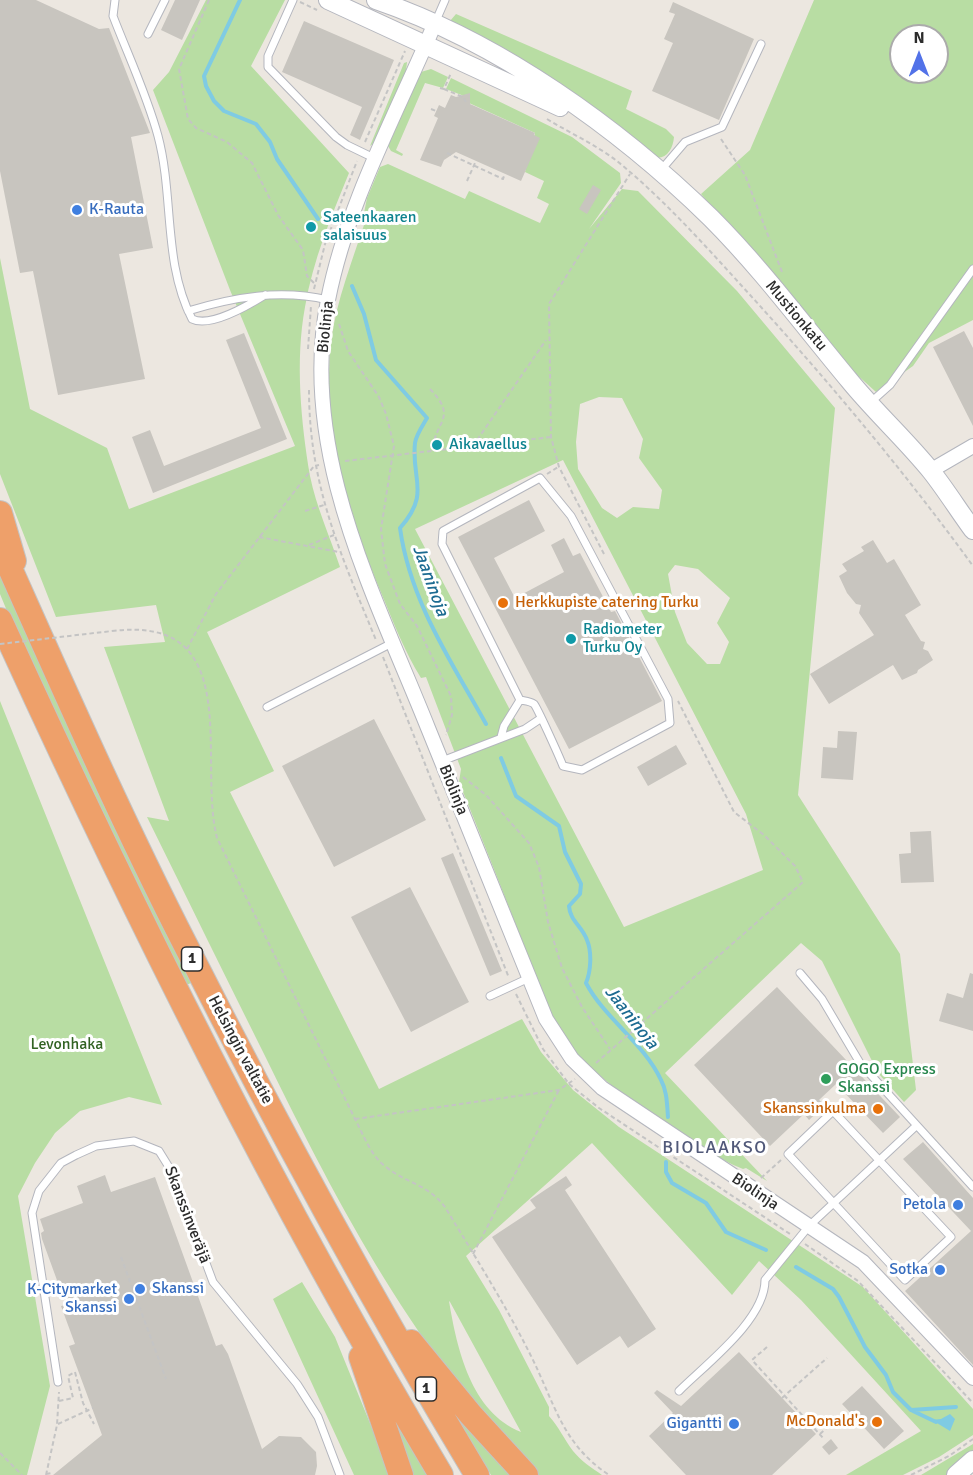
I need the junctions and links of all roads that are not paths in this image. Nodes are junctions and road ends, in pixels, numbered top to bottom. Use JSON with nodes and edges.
{"nodes":[{"id":1,"x":115,"y":0,"type":"edge"},
{"id":2,"x":165,"y":0,"type":"edge"},
{"id":3,"x":294,"y":0,"type":"edge"},
{"id":4,"x":376,"y":0,"type":"edge"},
{"id":5,"x":445,"y":0,"type":"edge"},
{"id":6,"x":327,"y":7,"type":"edge"},
{"id":7,"x":435,"y":23,"type":"junction"},
{"id":8,"x":148,"y":34,"type":"dead end"},
{"id":9,"x":761,"y":44,"type":"dead end"},
{"id":10,"x":423,"y":52,"type":"junction"},
{"id":11,"x":597,"y":123,"type":"junction"},
{"id":12,"x":376,"y":159,"type":"junction"},
{"id":13,"x":659,"y":171,"type":"junction"},
{"id":14,"x":973,"y":269,"type":"edge"},
{"id":15,"x":265,"y":295,"type":"junction"},
{"id":16,"x":328,"y":300,"type":"junction"},
{"id":17,"x":188,"y":311,"type":"junction"},
{"id":18,"x":869,"y":404,"type":"junction"},
{"id":19,"x":973,"y":446,"type":"edge"},
{"id":20,"x":930,"y":471,"type":"junction"},
{"id":21,"x":0,"y":513,"type":"edge"},
{"id":22,"x":973,"y":530,"type":"edge"},
{"id":23,"x":0,"y":546,"type":"edge"},
{"id":24,"x":27,"y":607,"type":"junction"},
{"id":25,"x":0,"y":620,"type":"edge"},
{"id":26,"x":394,"y":642,"type":"junction"},
{"id":27,"x":0,"y":655,"type":"edge"},
{"id":28,"x":520,"y":700,"type":"junction"},
{"id":29,"x":267,"y":707,"type":"dead end"},
{"id":30,"x":540,"y":719,"type":"junction"},
{"id":31,"x":52,"y":735,"type":"junction"},
{"id":32,"x":501,"y":736,"type":"junction"},
{"id":33,"x":442,"y":761,"type":"junction"},
{"id":34,"x":800,"y":973,"type":"dead end"},
{"id":35,"x":529,"y":978,"type":"junction"},
{"id":36,"x":490,"y":996,"type":"dead end"},
{"id":37,"x":203,"y":1013,"type":"junction"},
{"id":38,"x":916,"y":1126,"type":"junction"},
{"id":39,"x":879,"y":1160,"type":"junction"},
{"id":40,"x":973,"y":1187,"type":"edge"},
{"id":41,"x":834,"y":1203,"type":"junction"},
{"id":42,"x":809,"y":1226,"type":"junction"},
{"id":43,"x":376,"y":1302,"type":"junction"},
{"id":44,"x":349,"y":1318,"type":"junction"},
{"id":45,"x":973,"y":1378,"type":"edge"},
{"id":46,"x":58,"y":1382,"type":"road end"},
{"id":47,"x":679,"y":1391,"type":"dead end"},
{"id":48,"x":973,"y":1460,"type":"edge"},
{"id":49,"x":340,"y":1475,"type":"edge"},
{"id":50,"x":401,"y":1475,"type":"edge"},
{"id":51,"x":441,"y":1475,"type":"edge"},
{"id":52,"x":477,"y":1475,"type":"edge"},
{"id":53,"x":525,"y":1475,"type":"edge"},
{"id":54,"x":956,"y":1475,"type":"edge"}],
"edges":[{"from":1,"to":17,"type":"lane"},
{"from":2,"to":8,"type":"lane"},
{"from":3,"to":12,"type":"lane"},
{"from":4,"to":7,"type":"street","name":"Mustionkatu"},
{"from":5,"to":7,"type":"lane"},
{"from":6,"to":10,"type":"street","name":"Mustionkatu"},
{"from":7,"to":10,"type":"street","name":"Biolinja"},
{"from":7,"to":11,"type":"street","name":"Mustionkatu"},
{"from":9,"to":13,"type":"lane"},
{"from":10,"to":11,"type":"street","name":"Mustionkatu"},
{"from":10,"to":12,"type":"street","name":"Biolinja"},
{"from":11,"to":13,"type":"street","name":"Mustionkatu"},
{"from":12,"to":16,"type":"street","name":"Biolinja"},
{"from":13,"to":18,"type":"street","name":"Mustionkatu"},
{"from":14,"to":18,"type":"lane"},
{"from":15,"to":16,"type":"lane"},
{"from":15,"to":17,"type":"lane"},
{"from":15,"to":17,"type":"lane"},
{"from":16,"to":26,"type":"street","name":"Biolinja"},
{"from":18,"to":20,"type":"street","name":"Mustionkatu"},
{"from":19,"to":20,"type":"street"},
{"from":20,"to":22,"type":"street","name":"Mustionkatu"},
{"from":21,"to":24,"type":"highway"},
{"from":23,"to":24,"type":"highway","name":"Helsingin valtatie","number":"1"},
{"from":24,"to":37,"type":"highway","name":"Helsingin valtatie","number":"1"},
{"from":25,"to":31,"type":"highway","name":"Helsingin valtatie","number":"1"},
{"from":26,"to":29,"type":"lane"},
{"from":26,"to":33,"type":"street","name":"Biolinja"},
{"from":27,"to":31,"type":"highway"},
{"from":28,"to":30,"type":"lane"},
{"from":28,"to":30,"type":"lane"},
{"from":28,"to":32,"type":"lane"},
{"from":30,"to":32,"type":"lane"},
{"from":31,"to":37,"type":"highway","name":"Helsingin valtatie","number":"1"},
{"from":32,"to":33,"type":"lane"},
{"from":33,"to":35,"type":"street","name":"Biolinja"},
{"from":34,"to":38,"type":"lane"},
{"from":35,"to":36,"type":"lane"},
{"from":35,"to":42,"type":"street","name":"Biolinja"},
{"from":37,"to":43,"type":"highway","name":"Helsingin valtatie","number":"1"},
{"from":37,"to":44,"type":"highway","name":"Helsingin valtatie","number":"1"},
{"from":38,"to":39,"type":"lane"},
{"from":38,"to":40,"type":"lane"},
{"from":39,"to":41,"type":"lane"},
{"from":39,"to":41,"type":"lane"},
{"from":39,"to":41,"type":"lane"},
{"from":41,"to":42,"type":"lane"},
{"from":42,"to":45,"type":"street","name":"Biolinja"},
{"from":42,"to":47,"type":"lane"},
{"from":43,"to":52,"type":"highway","name":"Helsingin valtatie","number":"1"},
{"from":43,"to":53,"type":"highway"},
{"from":44,"to":50,"type":"highway"},
{"from":44,"to":51,"type":"highway","name":"Helsingin valtatie","number":"1"},
{"from":46,"to":49,"type":"lane","name":"Skanssinveräjä"},
{"from":48,"to":54,"type":"street"}]}
